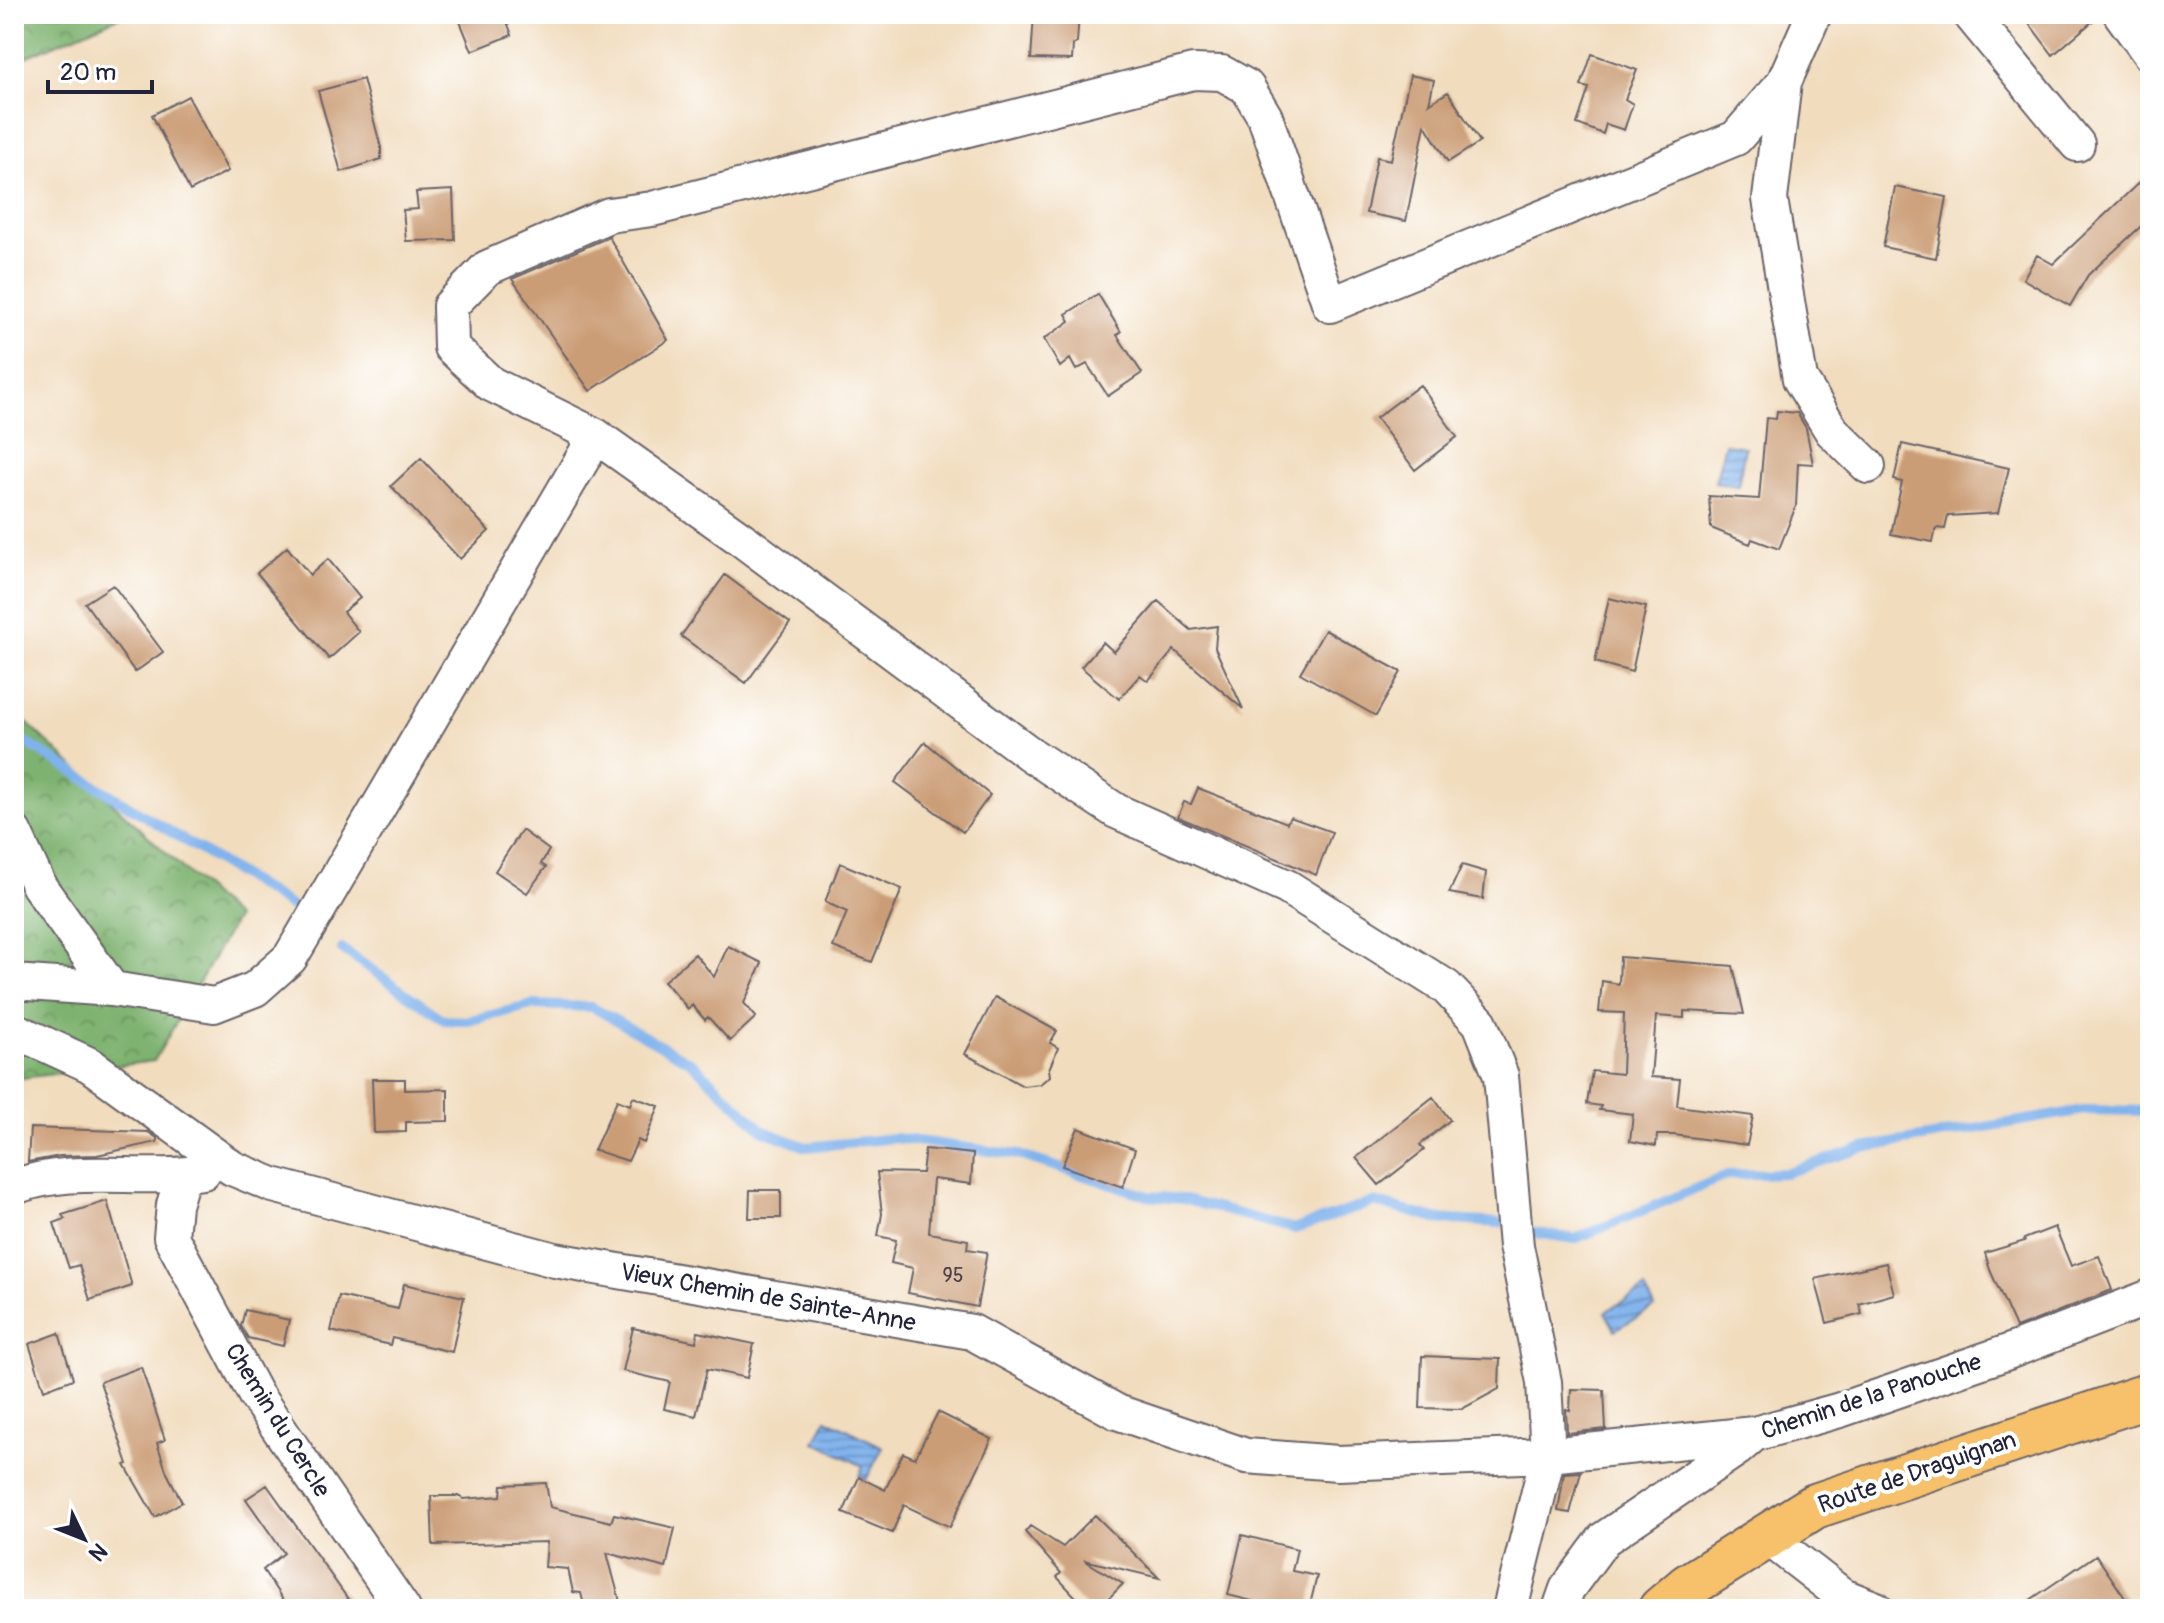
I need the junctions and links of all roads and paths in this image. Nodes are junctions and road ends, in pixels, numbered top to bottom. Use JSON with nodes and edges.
{"nodes":[{"id":1,"x":1814,"y":14,"type":"edge"},
{"id":2,"x":1970,"y":14,"type":"edge"},
{"id":3,"x":2121,"y":14,"type":"edge"},
{"id":4,"x":2150,"y":54,"type":"edge"},
{"id":5,"x":1784,"y":82,"type":"junction"},
{"id":6,"x":2077,"y":144,"type":"dead end"},
{"id":7,"x":596,"y":436,"type":"junction"},
{"id":8,"x":1868,"y":466,"type":"dead end"},
{"id":9,"x":14,"y":832,"type":"edge"},
{"id":10,"x":14,"y":982,"type":"edge"},
{"id":11,"x":112,"y":989,"type":"junction"},
{"id":12,"x":14,"y":1030,"type":"edge"},
{"id":13,"x":232,"y":1168,"type":"junction"},
{"id":14,"x":183,"y":1175,"type":"junction"},
{"id":15,"x":14,"y":1187,"type":"edge"},
{"id":16,"x":2150,"y":1297,"type":"edge"},
{"id":17,"x":2150,"y":1395,"type":"edge"},
{"id":18,"x":1754,"y":1434,"type":"junction"},
{"id":19,"x":1548,"y":1455,"type":"junction"},
{"id":20,"x":1766,"y":1536,"type":"junction"},
{"id":21,"x":403,"y":1609,"type":"edge"},
{"id":22,"x":1510,"y":1609,"type":"edge"},
{"id":23,"x":1560,"y":1609,"type":"edge"},
{"id":24,"x":1661,"y":1609,"type":"edge"},
{"id":25,"x":1876,"y":1609,"type":"edge"}],
"edges":[{"from":1,"to":5,"type":"street"},
{"from":2,"to":6,"type":"street"},
{"from":3,"to":4,"type":"street"},
{"from":5,"to":7,"type":"street"},
{"from":5,"to":8,"type":"street"},
{"from":7,"to":11,"type":"street"},
{"from":7,"to":19,"type":"street"},
{"from":9,"to":11,"type":"street"},
{"from":10,"to":11,"type":"street"},
{"from":12,"to":13,"type":"street","name":"Vieux Chemin de Sainte-Anne"},
{"from":13,"to":14,"type":"street"},
{"from":13,"to":19,"type":"street","name":"Vieux Chemin de Sainte-Anne"},
{"from":14,"to":15,"type":"street"},
{"from":14,"to":21,"type":"street","name":"Chemin du Cercle"},
{"from":16,"to":18,"type":"street","name":"Chemin de la Panouche"},
{"from":17,"to":20,"type":"main road","name":"Route de Draguignan"},
{"from":18,"to":19,"type":"street","name":"Chemin de la Panouche"},
{"from":18,"to":23,"type":"street"},
{"from":19,"to":22,"type":"street"},
{"from":20,"to":24,"type":"main road","name":"Route de Draguignan"},
{"from":20,"to":25,"type":"street"}]}
